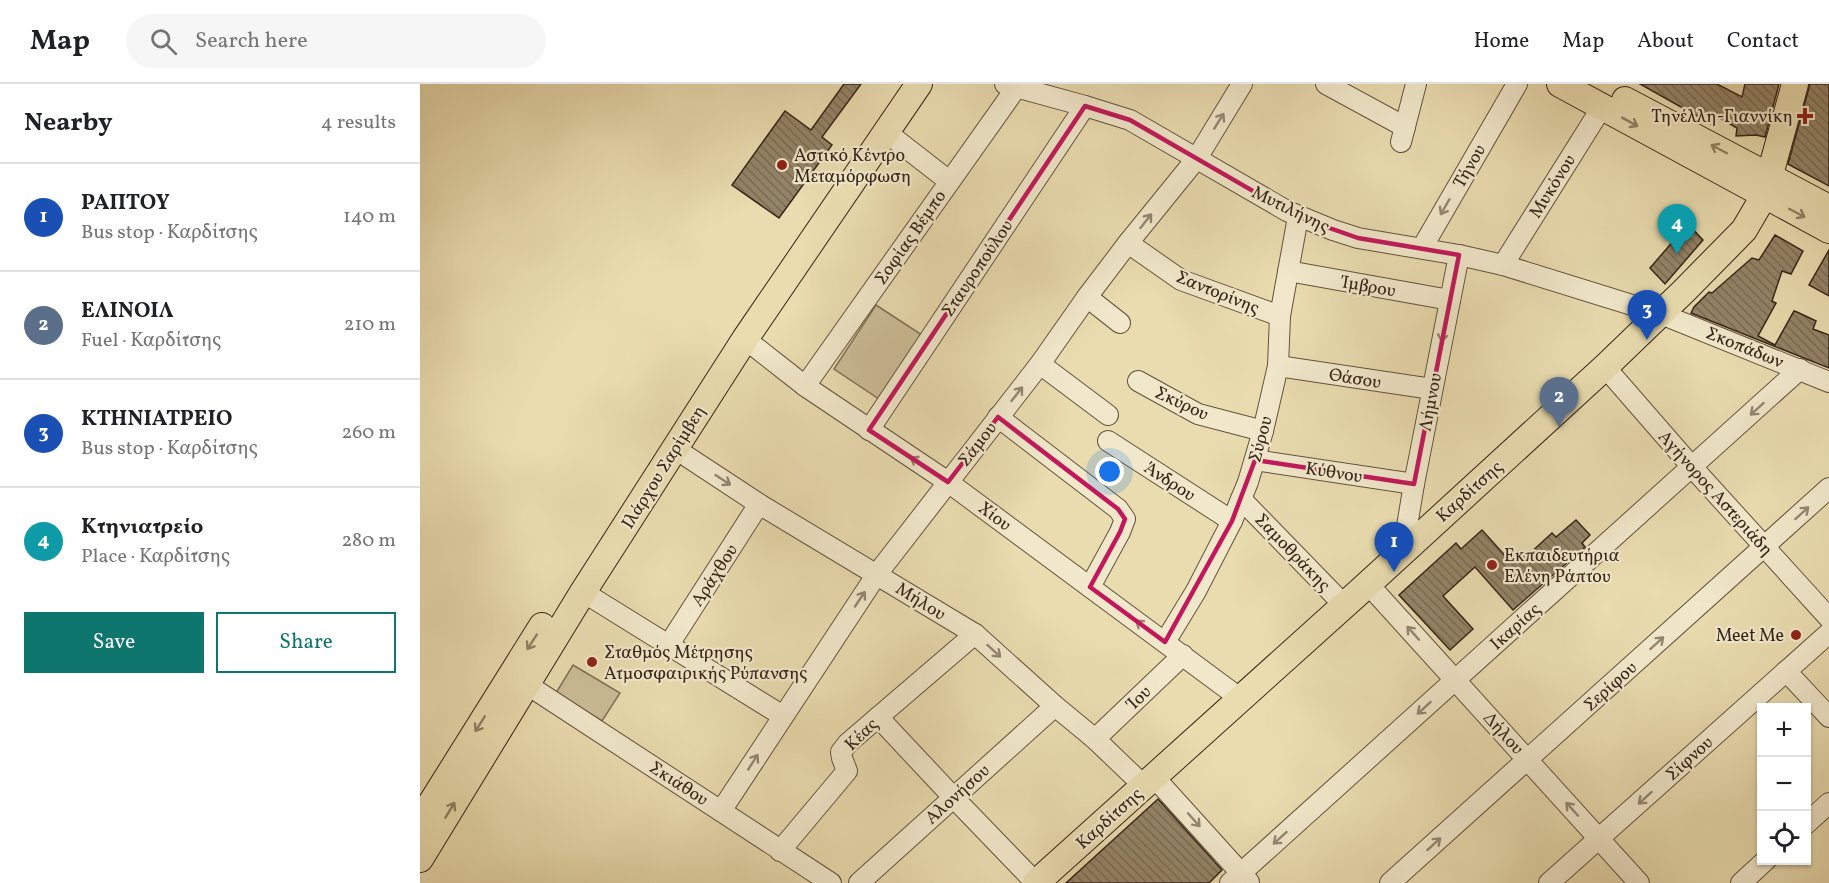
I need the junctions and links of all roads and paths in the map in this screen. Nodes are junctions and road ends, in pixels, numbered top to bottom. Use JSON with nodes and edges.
{"nodes":[{"id":1,"x":898,"y":84,"type":"edge"},
{"id":2,"x":919,"y":84,"type":"edge"},
{"id":3,"x":1242,"y":84,"type":"edge"},
{"id":4,"x":1326,"y":84,"type":"edge"},
{"id":5,"x":1416,"y":84,"type":"edge"},
{"id":6,"x":1517,"y":84,"type":"edge"},
{"id":7,"x":1560,"y":84,"type":"edge"},
{"id":8,"x":1795,"y":84,"type":"edge"},
{"id":9,"x":1010,"y":86,"type":"edge"},
{"id":10,"x":1038,"y":88,"type":"edge"},
{"id":11,"x":1598,"y":95,"type":"edge"},
{"id":12,"x":1085,"y":106,"type":"junction"},
{"id":13,"x":886,"y":132,"type":"junction"},
{"id":14,"x":1197,"y":158,"type":"junction"},
{"id":15,"x":949,"y":181,"type":"junction"},
{"id":16,"x":1767,"y":186,"type":"junction"},
{"id":17,"x":1829,"y":208,"type":"edge"},
{"id":18,"x":1298,"y":217,"type":"junction"},
{"id":19,"x":1829,"y":230,"type":"edge"},
{"id":20,"x":1128,"y":243,"type":"junction"},
{"id":21,"x":1422,"y":248,"type":"junction"},
{"id":22,"x":1459,"y":255,"type":"junction"},
{"id":23,"x":1503,"y":265,"type":"junction"},
{"id":24,"x":1288,"y":272,"type":"junction"},
{"id":25,"x":1087,"y":297,"type":"junction"},
{"id":26,"x":1450,"y":300,"type":"junction"},
{"id":27,"x":1661,"y":314,"type":"junction"},
{"id":28,"x":1280,"y":316,"type":"junction"},
{"id":29,"x":1120,"y":323,"type":"dead end"},
{"id":30,"x":745,"y":339,"type":"junction"},
{"id":31,"x":1040,"y":364,"type":"junction"},
{"id":32,"x":1278,"y":366,"type":"junction"},
{"id":33,"x":1605,"y":367,"type":"junction"},
{"id":34,"x":1800,"y":369,"type":"junction"},
{"id":35,"x":1138,"y":381,"type":"dead end"},
{"id":36,"x":1829,"y":381,"type":"edge"},
{"id":37,"x":805,"y":386,"type":"junction"},
{"id":38,"x":1432,"y":389,"type":"junction"},
{"id":39,"x":1108,"y":416,"type":"dead end"},
{"id":40,"x":998,"y":417,"type":"junction"},
{"id":41,"x":869,"y":430,"type":"junction"},
{"id":42,"x":1263,"y":432,"type":"junction"},
{"id":43,"x":1108,"y":441,"type":"dead end"},
{"id":44,"x":674,"y":448,"type":"junction"},
{"id":45,"x":1255,"y":460,"type":"junction"},
{"id":46,"x":1692,"y":467,"type":"junction"},
{"id":47,"x":948,"y":482,"type":"junction"},
{"id":48,"x":1414,"y":484,"type":"junction"},
{"id":49,"x":1829,"y":488,"type":"edge"},
{"id":50,"x":1241,"y":499,"type":"junction"},
{"id":51,"x":759,"y":504,"type":"junction"},
{"id":52,"x":1232,"y":521,"type":"junction"},
{"id":53,"x":1764,"y":547,"type":"junction"},
{"id":54,"x":1403,"y":550,"type":"junction"},
{"id":55,"x":877,"y":574,"type":"junction"},
{"id":56,"x":1368,"y":584,"type":"junction"},
{"id":57,"x":1090,"y":587,"type":"junction"},
{"id":58,"x":584,"y":592,"type":"junction"},
{"id":59,"x":1344,"y":606,"type":"junction"},
{"id":60,"x":1829,"y":618,"type":"edge"},
{"id":61,"x":1829,"y":633,"type":"edge"},
{"id":62,"x":975,"y":634,"type":"junction"},
{"id":63,"x":1165,"y":642,"type":"junction"},
{"id":64,"x":668,"y":646,"type":"junction"},
{"id":65,"x":1183,"y":655,"type":"junction"},
{"id":66,"x":1786,"y":671,"type":"junction"},
{"id":67,"x":519,"y":680,"type":"junction"},
{"id":68,"x":1455,"y":680,"type":"junction"},
{"id":69,"x":1241,"y":699,"type":"junction"},
{"id":70,"x":1055,"y":706,"type":"junction"},
{"id":71,"x":783,"y":716,"type":"junction"},
{"id":72,"x":878,"y":717,"type":"junction"},
{"id":73,"x":1829,"y":717,"type":"edge"},
{"id":74,"x":1095,"y":739,"type":"junction"},
{"id":75,"x":1527,"y":760,"type":"junction"},
{"id":76,"x":1149,"y":781,"type":"junction"},
{"id":77,"x":953,"y":797,"type":"junction"},
{"id":78,"x":1829,"y":803,"type":"edge"},
{"id":79,"x":721,"y":811,"type":"junction"},
{"id":80,"x":1811,"y":819,"type":"edge"},
{"id":81,"x":420,"y":821,"type":"edge"},
{"id":82,"x":1599,"y":839,"type":"junction"},
{"id":83,"x":780,"y":851,"type":"junction"},
{"id":84,"x":420,"y":860,"type":"edge"},
{"id":85,"x":1761,"y":865,"type":"edge"},
{"id":86,"x":1241,"y":880,"type":"edge"},
{"id":87,"x":831,"y":883,"type":"edge"},
{"id":88,"x":859,"y":883,"type":"edge"},
{"id":89,"x":1036,"y":883,"type":"edge"},
{"id":90,"x":1390,"y":883,"type":"edge"},
{"id":91,"x":1549,"y":883,"type":"edge"},
{"id":92,"x":1639,"y":883,"type":"edge"},
{"id":93,"x":1740,"y":883,"type":"edge"}],
"edges":[{"from":1,"to":67,"type":"main road","name":"Ιλάρχου Σαρίμβεη","one_way":true},
{"from":2,"to":13,"type":"main road","name":"Ιλάρχου Σαρίμβεη"},
{"from":14,"to":3,"type":"street","name":"Σάμου","one_way":true},
{"from":4,"to":5,"type":"street"},
{"from":6,"to":21,"type":"street","name":"Τήνου","one_way":true},
{"from":7,"to":11,"type":"main road"},
{"from":8,"to":16,"type":"main road","name":"Καρδίτσης"},
{"from":9,"to":10,"type":"street","name":"Μυτιλήνης"},
{"from":9,"to":15,"type":"street","name":"Σοφίας Βέμπο"},
{"from":10,"to":12,"type":"street","name":"Μυτιλήνης"},
{"from":11,"to":16,"type":"main road"},
{"from":11,"to":23,"type":"street","name":"Μυκόνου"},
{"from":12,"to":14,"type":"street","name":"Μυτιλήνης"},
{"from":12,"to":41,"type":"street","name":"Σταυροπούλου"},
{"from":13,"to":15,"type":"street"},
{"from":13,"to":30,"type":"main road","name":"Ιλάρχου Σαρίμβεη"},
{"from":14,"to":18,"type":"street","name":"Μυτιλήνης"},
{"from":20,"to":14,"type":"street","name":"Σάμου","one_way":true},
{"from":15,"to":37,"type":"street","name":"Σοφίας Βέμπο"},
{"from":16,"to":17,"type":"main road"},
{"from":16,"to":19,"type":"main road","one_way":true},
{"from":16,"to":27,"type":"main road","name":"Καρδίτσης"},
{"from":18,"to":21,"type":"street","name":"Μυτιλήνης"},
{"from":18,"to":24,"type":"street","name":"Σύρου"},
{"from":20,"to":25,"type":"street","name":"Σάμου"},
{"from":20,"to":28,"type":"street","name":"Σαντορίνης"},
{"from":21,"to":22,"type":"street","name":"Μυτιλήνης"},
{"from":22,"to":23,"type":"street","name":"Μυτιλήνης"},
{"from":22,"to":26,"type":"street","name":"Λήμνου"},
{"from":23,"to":27,"type":"street","name":"Μυτιλήνης"},
{"from":24,"to":26,"type":"street","name":"Ίμβρου"},
{"from":24,"to":28,"type":"street","name":"Σύρου"},
{"from":25,"to":29,"type":"street"},
{"from":25,"to":31,"type":"street","name":"Σάμου"},
{"from":26,"to":38,"type":"street","name":"Λήμνου","one_way":true},
{"from":27,"to":33,"type":"main road","name":"Καρδίτσης"},
{"from":27,"to":34,"type":"street","name":"Σκοπάδων"},
{"from":28,"to":32,"type":"street","name":"Σύρου"},
{"from":30,"to":37,"type":"street","name":"Χίου"},
{"from":30,"to":44,"type":"main road","name":"Ιλάρχου Σαρίμβεη"},
{"from":31,"to":39,"type":"street"},
{"from":40,"to":31,"type":"street","name":"Σάμου","one_way":true},
{"from":32,"to":38,"type":"street","name":"Θάσου"},
{"from":32,"to":42,"type":"street","name":"Σύρου"},
{"from":33,"to":46,"type":"street","name":"Αγήνορος Αστεριάδη"},
{"from":33,"to":54,"type":"main road","name":"Καρδίτσης"},
{"from":34,"to":36,"type":"street","name":"Σκοπάδων"},
{"from":34,"to":46,"type":"street","name":"Ικαρίας","one_way":true},
{"from":35,"to":42,"type":"street","name":"Σκύρου"},
{"from":37,"to":41,"type":"street","name":"Χίου"},
{"from":38,"to":48,"type":"street","name":"Λήμνου"},
{"from":40,"to":47,"type":"street","name":"Σάμου"},
{"from":40,"to":57,"type":"street"},
{"from":47,"to":41,"type":"street","name":"Χίου","one_way":true},
{"from":42,"to":45,"type":"street","name":"Σύρου"},
{"from":43,"to":52,"type":"street","name":"Άνδρου"},
{"from":44,"to":51,"type":"street","name":"Μήλου","one_way":true},
{"from":44,"to":58,"type":"main road","name":"Ιλάρχου Σαρίμβεη"},
{"from":45,"to":48,"type":"street","name":"Κύθνου"},
{"from":45,"to":50,"type":"street","name":"Σύρου"},
{"from":46,"to":53,"type":"street","name":"Αγήνορος Αστεριάδη"},
{"from":46,"to":68,"type":"street","name":"Ικαρίας"},
{"from":47,"to":55,"type":"street","name":"Σάμου"},
{"from":47,"to":57,"type":"street","name":"Χίου"},
{"from":48,"to":54,"type":"street","name":"Λήμνου"},
{"from":53,"to":49,"type":"street","name":"Σερίφου","one_way":true},
{"from":50,"to":52,"type":"street","name":"Σύρου"},
{"from":50,"to":59,"type":"street","name":"Σαμοθράκης"},
{"from":51,"to":55,"type":"street","name":"Μήλου"},
{"from":51,"to":64,"type":"street","name":"Αράχθου"},
{"from":52,"to":63,"type":"street","name":"Σύρου"},
{"from":53,"to":60,"type":"street","name":"Αγήνορος Αστεριάδη"},
{"from":75,"to":53,"type":"street","name":"Σερίφου","one_way":true},
{"from":54,"to":56,"type":"main road","name":"Καρδίτσης"},
{"from":55,"to":62,"type":"street","name":"Μήλου"},
{"from":71,"to":55,"type":"street","name":"Σάμου","one_way":true},
{"from":56,"to":59,"type":"main road","name":"Καρδίτσης"},
{"from":68,"to":56,"type":"street","name":"Δήλου","one_way":true},
{"from":63,"to":57,"type":"street","name":"Χίου","one_way":true},
{"from":58,"to":64,"type":"street"},
{"from":58,"to":67,"type":"main road","name":"Ιλάρχου Σαρίμβεη"},
{"from":59,"to":69,"type":"main road","name":"Καρδίτσης"},
{"from":61,"to":66,"type":"street","name":"Σίφνου"},
{"from":62,"to":70,"type":"street","name":"Μήλου","one_way":true},
{"from":62,"to":72,"type":"street","name":"Κέας"},
{"from":63,"to":65,"type":"street","name":"Χίου"},
{"from":64,"to":71,"type":"street"},
{"from":65,"to":69,"type":"street","name":"Χίου"},
{"from":65,"to":74,"type":"street","name":"Ίου"},
{"from":66,"to":73,"type":"street"},
{"from":66,"to":82,"type":"street","name":"Σίφνου","one_way":true},
{"from":67,"to":79,"type":"street","name":"Σκιάθου"},
{"from":67,"to":81,"type":"main road","name":"Ιλάρχου Σαρίμβεη","one_way":true},
{"from":84,"to":67,"type":"main road","name":"Ιλάρχου Σαρίμβεη","one_way":true},
{"from":68,"to":75,"type":"street","name":"Δήλου"},
{"from":68,"to":86,"type":"street","name":"Ικαρίας","one_way":true},
{"from":69,"to":76,"type":"main road","name":"Καρδίτσης"},
{"from":70,"to":74,"type":"street","name":"Μήλου"},
{"from":70,"to":77,"type":"street","name":"Αλονήσου"},
{"from":79,"to":71,"type":"street","name":"Σάμου","one_way":true},
{"from":72,"to":77,"type":"street"},
{"from":72,"to":83,"type":"street","name":"Κέας"},
{"from":74,"to":76,"type":"street","name":"Μήλου"},
{"from":82,"to":75,"type":"street","name":"Δήλου","one_way":true},
{"from":90,"to":75,"type":"street","name":"Σερίφου","one_way":true},
{"from":76,"to":86,"type":"street","name":"Μήλου","one_way":true},
{"from":76,"to":89,"type":"main road","name":"Καρδίτσης"},
{"from":77,"to":88,"type":"street","name":"Αλονήσου"},
{"from":77,"to":89,"type":"street"},
{"from":78,"to":80,"type":"street"},
{"from":79,"to":83,"type":"street","name":"Σκιάθου"},
{"from":82,"to":91,"type":"street","name":"Σίφνου"},
{"from":82,"to":92,"type":"street","name":"Δήλου"},
{"from":83,"to":87,"type":"street","name":"Σκιάθου"},
{"from":85,"to":93,"type":"street"}]}
